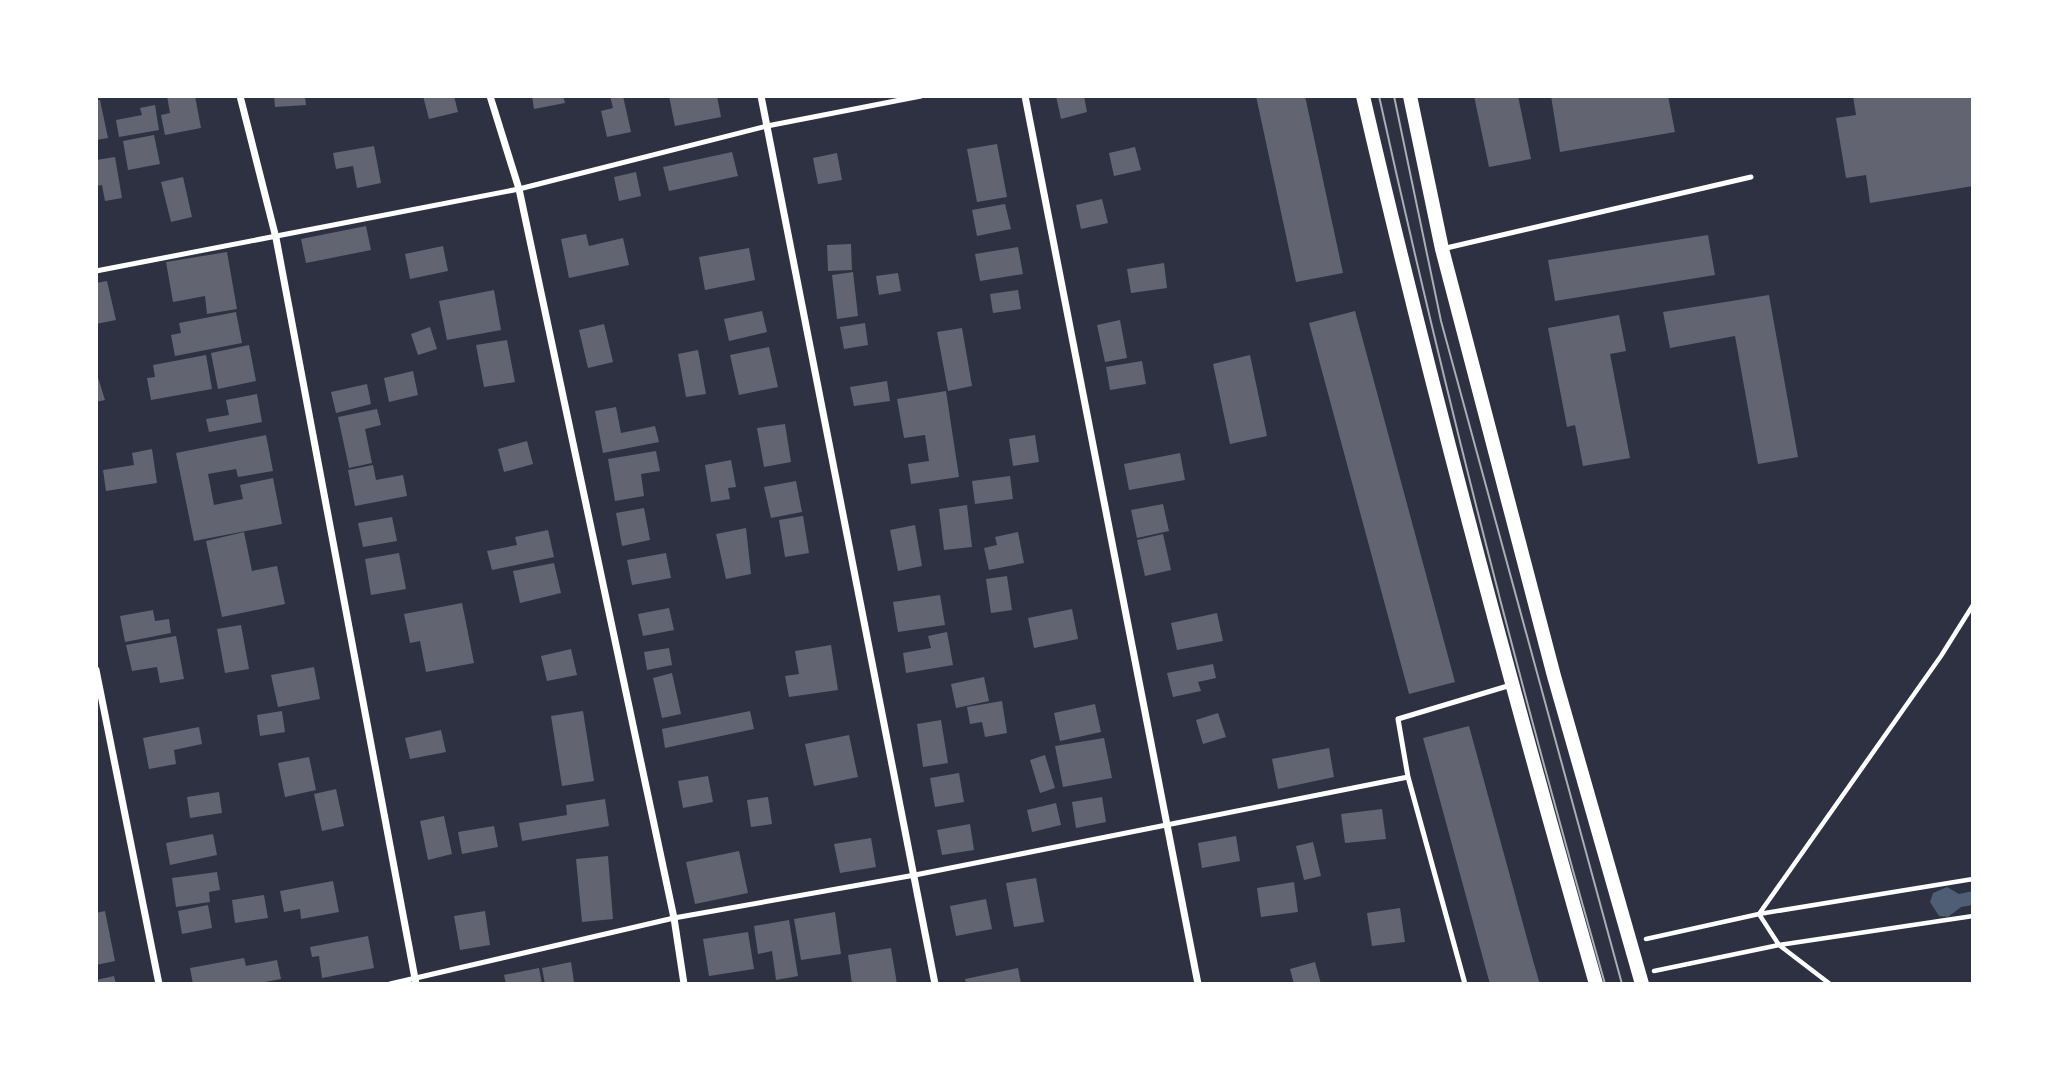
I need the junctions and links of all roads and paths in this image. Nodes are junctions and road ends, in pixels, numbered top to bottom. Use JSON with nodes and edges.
{"nodes":[{"id":1,"x":240,"y":96,"type":"edge"},
{"id":2,"x":490,"y":96,"type":"edge"},
{"id":3,"x":761,"y":96,"type":"edge"},
{"id":4,"x":921,"y":96,"type":"edge"},
{"id":5,"x":1025,"y":96,"type":"edge"},
{"id":6,"x":1363,"y":96,"type":"edge"},
{"id":7,"x":1410,"y":96,"type":"edge"},
{"id":8,"x":768,"y":125,"type":"junction"},
{"id":9,"x":1751,"y":177,"type":"dead end"},
{"id":10,"x":519,"y":189,"type":"junction"},
{"id":11,"x":276,"y":238,"type":"junction"},
{"id":12,"x":1442,"y":249,"type":"junction"},
{"id":13,"x":96,"y":271,"type":"edge"},
{"id":14,"x":1973,"y":605,"type":"edge"},
{"id":15,"x":96,"y":670,"type":"edge"},
{"id":16,"x":1511,"y":685,"type":"junction"},
{"id":17,"x":1409,"y":777,"type":"junction"},
{"id":18,"x":1166,"y":825,"type":"junction"},
{"id":19,"x":915,"y":875,"type":"junction"},
{"id":20,"x":1973,"y":879,"type":"edge"},
{"id":21,"x":1759,"y":914,"type":"junction"},
{"id":22,"x":1973,"y":916,"type":"edge"},
{"id":23,"x":674,"y":918,"type":"junction"},
{"id":24,"x":1631,"y":942,"type":"junction"},
{"id":25,"x":1779,"y":945,"type":"junction"},
{"id":26,"x":1641,"y":979,"type":"edge"},
{"id":27,"x":415,"y":981,"type":"edge"},
{"id":28,"x":159,"y":984,"type":"edge"},
{"id":29,"x":390,"y":984,"type":"edge"},
{"id":30,"x":684,"y":984,"type":"edge"},
{"id":31,"x":935,"y":984,"type":"edge"},
{"id":32,"x":1198,"y":984,"type":"edge"},
{"id":33,"x":1465,"y":984,"type":"edge"},
{"id":34,"x":1596,"y":984,"type":"edge"},
{"id":35,"x":1830,"y":984,"type":"edge"}],
"edges":[{"from":1,"to":11,"type":"street"},
{"from":2,"to":10,"type":"street"},
{"from":3,"to":8,"type":"street"},
{"from":4,"to":8,"type":"lane"},
{"from":5,"to":18,"type":"street"},
{"from":6,"to":16,"type":"main road"},
{"from":7,"to":12,"type":"main road"},
{"from":8,"to":10,"type":"lane"},
{"from":8,"to":19,"type":"street"},
{"from":9,"to":12,"type":"lane"},
{"from":10,"to":11,"type":"lane"},
{"from":10,"to":23,"type":"street"},
{"from":11,"to":13,"type":"lane"},
{"from":11,"to":27,"type":"street"},
{"from":12,"to":24,"type":"main road"},
{"from":14,"to":21,"type":"path"},
{"from":15,"to":28,"type":"street"},
{"from":16,"to":17,"type":"lane"},
{"from":16,"to":34,"type":"main road"},
{"from":17,"to":18,"type":"lane"},
{"from":17,"to":33,"type":"lane"},
{"from":18,"to":19,"type":"lane"},
{"from":18,"to":32,"type":"street"},
{"from":19,"to":23,"type":"lane"},
{"from":19,"to":31,"type":"street"},
{"from":20,"to":21,"type":"path"},
{"from":21,"to":24,"type":"path"},
{"from":21,"to":25,"type":"path"},
{"from":22,"to":25,"type":"path"},
{"from":23,"to":27,"type":"lane"},
{"from":23,"to":30,"type":"street"},
{"from":24,"to":26,"type":"main road"},
{"from":25,"to":26,"type":"path"},
{"from":25,"to":35,"type":"path"},
{"from":27,"to":29,"type":"lane"}]}
